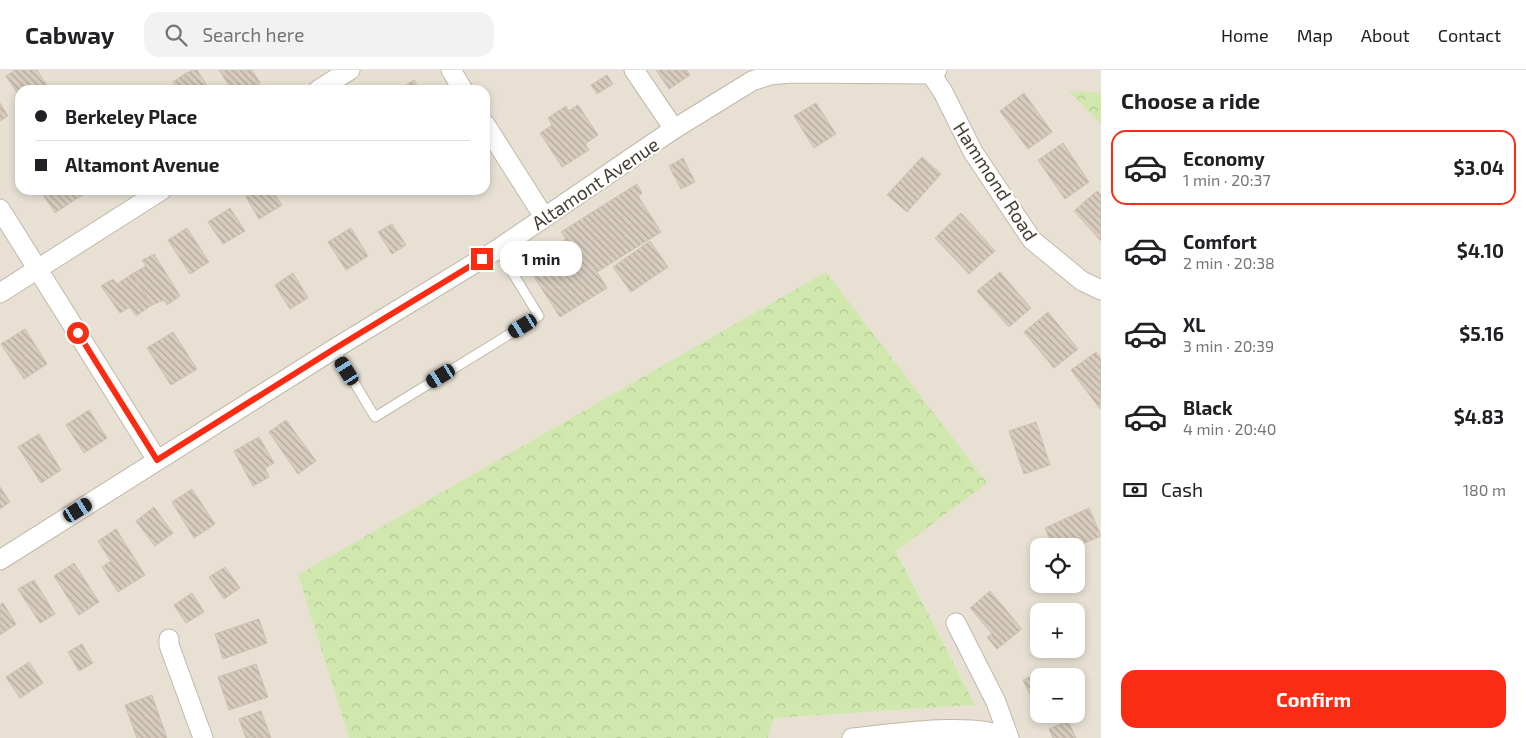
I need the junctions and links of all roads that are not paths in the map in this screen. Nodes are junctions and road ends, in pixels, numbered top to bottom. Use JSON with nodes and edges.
{"nodes":[{"id":1,"x":350,"y":70,"type":"edge"},
{"id":2,"x":450,"y":70,"type":"edge"},
{"id":3,"x":634,"y":70,"type":"edge"},
{"id":4,"x":934,"y":72,"type":"edge"},
{"id":5,"x":326,"y":85,"type":"edge"},
{"id":6,"x":460,"y":85,"type":"edge"},
{"id":7,"x":674,"y":129,"type":"junction"},
{"id":8,"x":490,"y":132,"type":"edge"},
{"id":9,"x":154,"y":195,"type":"edge"},
{"id":10,"x":0,"y":209,"type":"edge"},
{"id":11,"x":544,"y":217,"type":"junction"},
{"id":12,"x":498,"y":249,"type":"junction"},
{"id":13,"x":38,"y":269,"type":"junction"},
{"id":14,"x":1101,"y":290,"type":"edge"},
{"id":15,"x":0,"y":293,"type":"edge"},
{"id":16,"x":334,"y":349,"type":"junction"},
{"id":17,"x":157,"y":460,"type":"junction"},
{"id":18,"x":0,"y":560,"type":"edge"},
{"id":19,"x":956,"y":623,"type":"dead end"},
{"id":20,"x":169,"y":639,"type":"dead end"},
{"id":21,"x":203,"y":738,"type":"edge"},
{"id":22,"x":852,"y":738,"type":"edge"},
{"id":23,"x":1009,"y":738,"type":"edge"}],
"edges":[{"from":1,"to":5,"type":"street"},
{"from":2,"to":6,"type":"street"},
{"from":3,"to":7,"type":"street"},
{"from":4,"to":7,"type":"street","name":"Altamont Avenue"},
{"from":4,"to":14,"type":"street","name":"Hammond Road"},
{"from":7,"to":11,"type":"street","name":"Altamont Avenue"},
{"from":8,"to":11,"type":"street"},
{"from":9,"to":13,"type":"street"},
{"from":10,"to":13,"type":"street"},
{"from":11,"to":12,"type":"street","name":"Altamont Avenue"},
{"from":12,"to":16,"type":"street","name":"Altamont Avenue"},
{"from":12,"to":16,"type":"lane"},
{"from":13,"to":15,"type":"street"},
{"from":13,"to":17,"type":"street"},
{"from":16,"to":17,"type":"street","name":"Altamont Avenue"},
{"from":17,"to":18,"type":"street","name":"Altamont Avenue"},
{"from":19,"to":23,"type":"street"},
{"from":20,"to":21,"type":"street"},
{"from":22,"to":23,"type":"street"}]}
